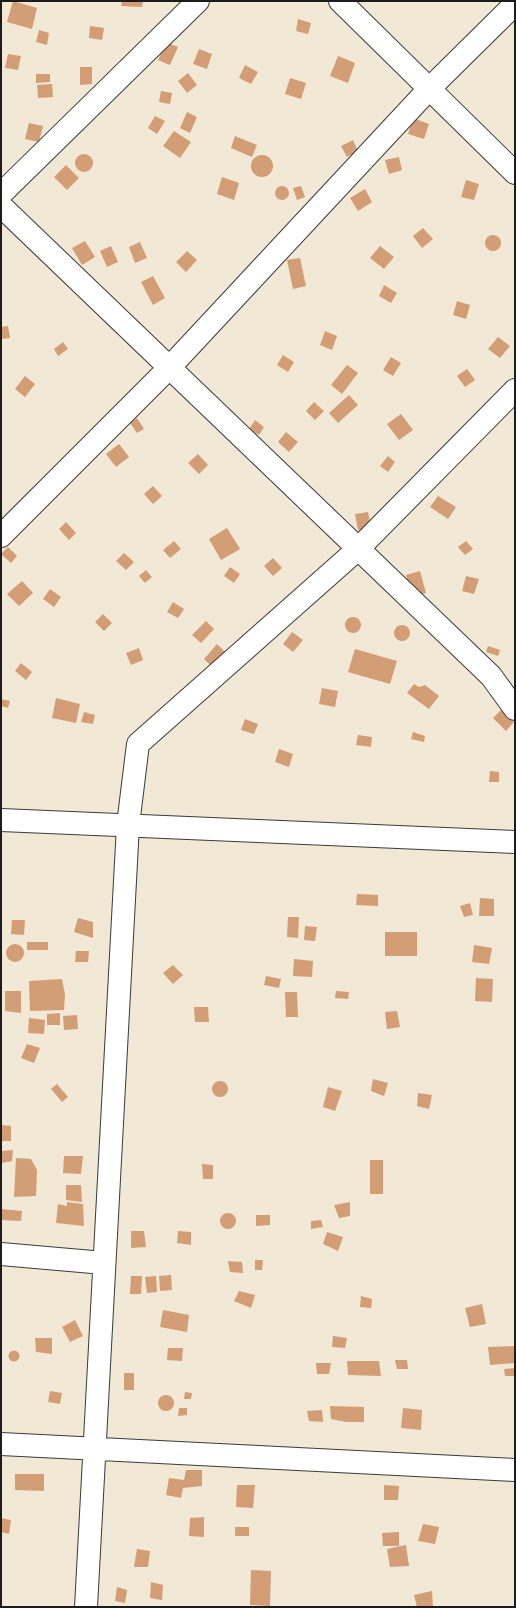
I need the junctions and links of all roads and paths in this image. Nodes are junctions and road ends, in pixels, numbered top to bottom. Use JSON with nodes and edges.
{"nodes":[{"id":1,"x":198,"y":1,"type":"edge"},
{"id":2,"x":340,"y":1,"type":"edge"},
{"id":3,"x":515,"y":4,"type":"edge"},
{"id":4,"x":429,"y":89,"type":"junction"},
{"id":5,"x":515,"y":173,"type":"edge"},
{"id":6,"x":1,"y":194,"type":"edge"},
{"id":7,"x":1,"y":206,"type":"edge"},
{"id":8,"x":169,"y":368,"type":"junction"},
{"id":9,"x":515,"y":390,"type":"edge"},
{"id":10,"x":1,"y":536,"type":"edge"},
{"id":11,"x":358,"y":549,"type":"junction"},
{"id":12,"x":515,"y":709,"type":"edge"},
{"id":13,"x":1,"y":820,"type":"edge"},
{"id":14,"x":128,"y":826,"type":"junction"},
{"id":15,"x":515,"y":842,"type":"edge"},
{"id":16,"x":1,"y":1254,"type":"edge"},
{"id":17,"x":104,"y":1263,"type":"junction"},
{"id":18,"x":1,"y":1444,"type":"edge"},
{"id":19,"x":94,"y":1449,"type":"junction"},
{"id":20,"x":515,"y":1470,"type":"edge"},
{"id":21,"x":86,"y":1607,"type":"edge"}],
"edges":[{"from":1,"to":6,"type":"street"},
{"from":2,"to":4,"type":"street"},
{"from":3,"to":4,"type":"street"},
{"from":4,"to":5,"type":"street"},
{"from":4,"to":8,"type":"street"},
{"from":7,"to":8,"type":"street"},
{"from":8,"to":10,"type":"street"},
{"from":8,"to":11,"type":"street"},
{"from":9,"to":11,"type":"street"},
{"from":11,"to":12,"type":"street"},
{"from":11,"to":14,"type":"street"},
{"from":13,"to":14,"type":"street"},
{"from":14,"to":15,"type":"street"},
{"from":14,"to":17,"type":"street"},
{"from":16,"to":17,"type":"street"},
{"from":17,"to":19,"type":"street"},
{"from":18,"to":19,"type":"street"},
{"from":19,"to":20,"type":"street"},
{"from":19,"to":21,"type":"street"}]}
